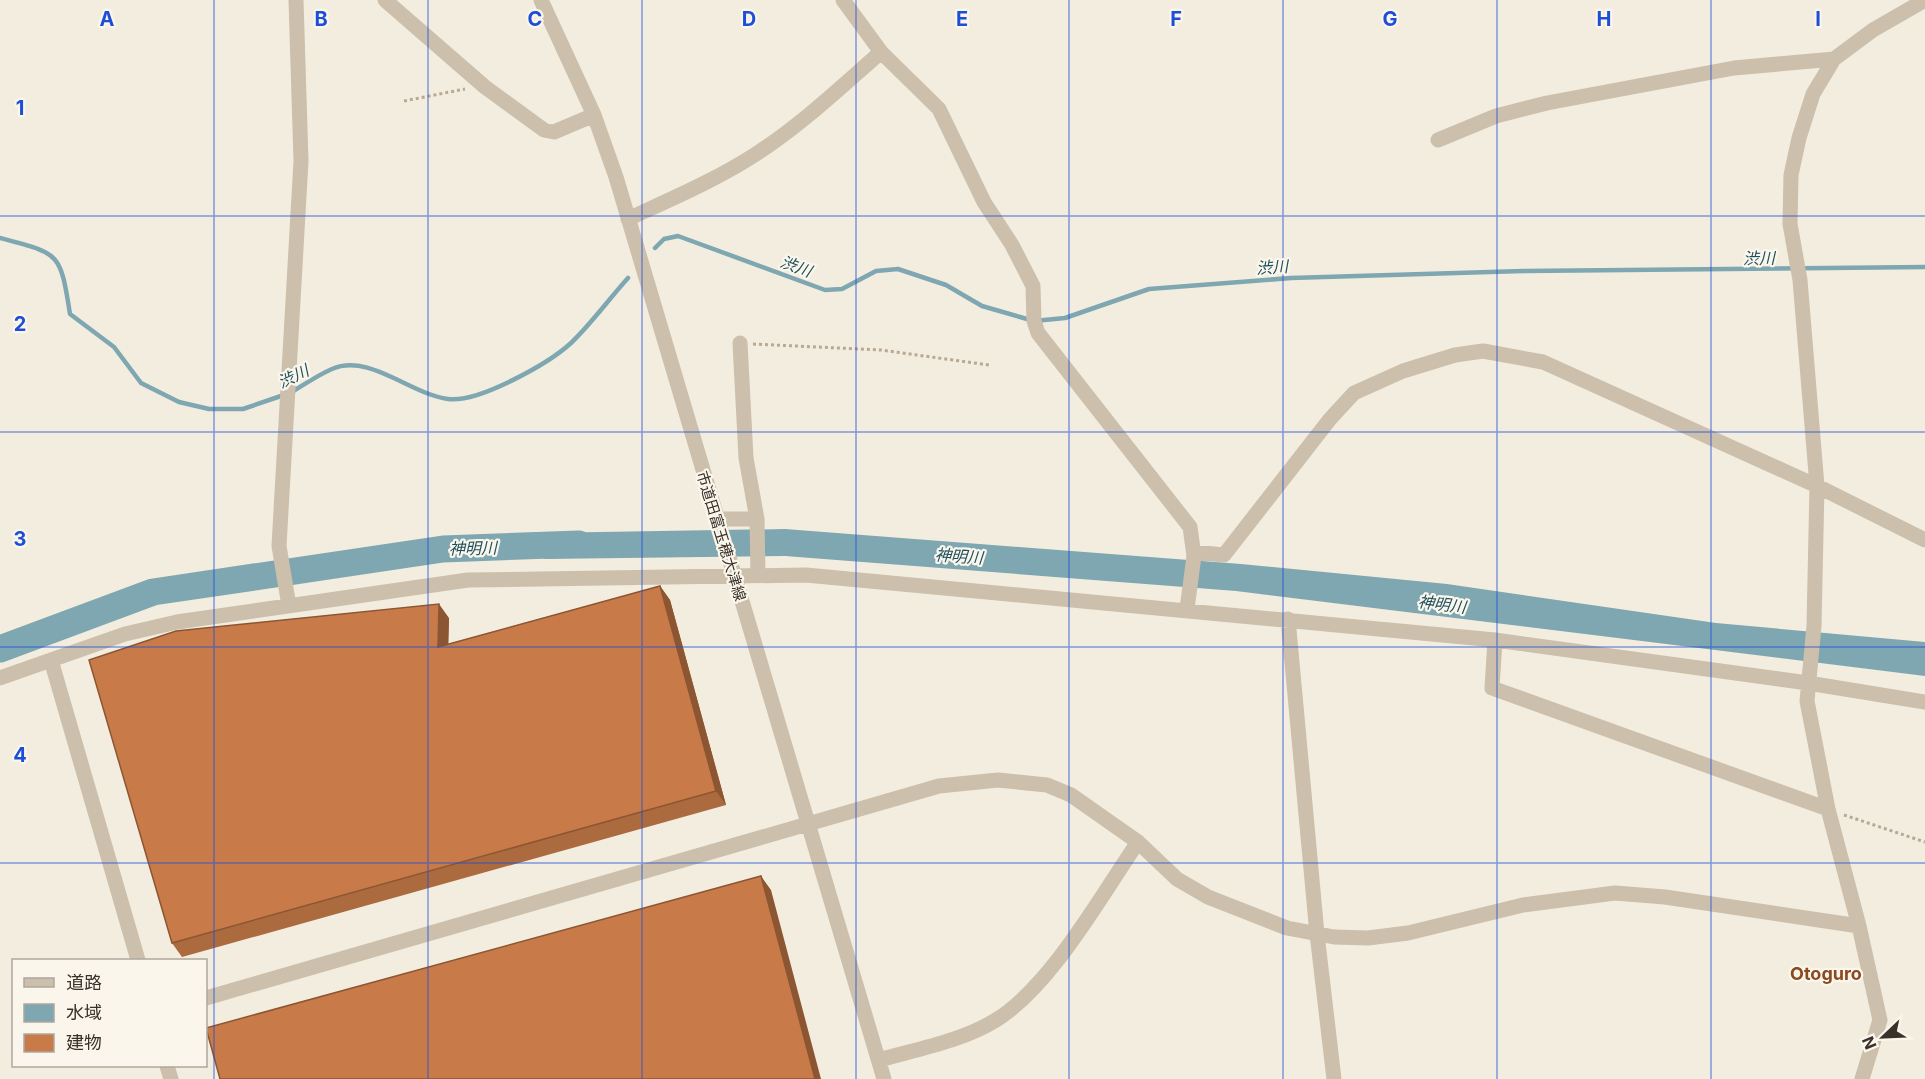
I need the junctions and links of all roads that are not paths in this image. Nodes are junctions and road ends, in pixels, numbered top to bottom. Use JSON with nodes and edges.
{"nodes":[{"id":1,"x":296,"y":0,"type":"edge"},
{"id":2,"x":385,"y":0,"type":"edge"},
{"id":3,"x":541,"y":0,"type":"edge"},
{"id":4,"x":843,"y":0,"type":"edge"},
{"id":5,"x":1922,"y":2,"type":"edge"},
{"id":6,"x":1902,"y":6,"type":"edge"},
{"id":7,"x":881,"y":52,"type":"junction"},
{"id":8,"x":1834,"y":59,"type":"junction"},
{"id":9,"x":594,"y":115,"type":"junction"},
{"id":10,"x":1438,"y":140,"type":"dead end"},
{"id":11,"x":628,"y":219,"type":"junction"},
{"id":12,"x":740,"y":343,"type":"road end"},
{"id":13,"x":1817,"y":486,"type":"junction"},
{"id":14,"x":717,"y":521,"type":"junction"},
{"id":15,"x":757,"y":523,"type":"junction"},
{"id":16,"x":1925,"y":540,"type":"edge"},
{"id":17,"x":1194,"y":554,"type":"junction"},
{"id":18,"x":757,"y":568,"type":"junction"},
{"id":19,"x":731,"y":569,"type":"junction"},
{"id":20,"x":288,"y":600,"type":"junction"},
{"id":21,"x":1188,"y":603,"type":"junction"},
{"id":22,"x":1288,"y":619,"type":"junction"},
{"id":23,"x":1495,"y":640,"type":"junction"},
{"id":24,"x":51,"y":660,"type":"junction"},
{"id":25,"x":1808,"y":677,"type":"junction"},
{"id":26,"x":0,"y":678,"type":"edge"},
{"id":27,"x":1925,"y":702,"type":"edge"},
{"id":28,"x":1828,"y":809,"type":"junction"},
{"id":29,"x":811,"y":825,"type":"junction"},
{"id":30,"x":1138,"y":842,"type":"junction"},
{"id":31,"x":1859,"y":926,"type":"junction"},
{"id":32,"x":1317,"y":934,"type":"junction"},
{"id":33,"x":138,"y":959,"type":"edge"},
{"id":34,"x":207,"y":998,"type":"edge"},
{"id":35,"x":879,"y":1060,"type":"junction"},
{"id":36,"x":885,"y":1079,"type":"edge"},
{"id":37,"x":1334,"y":1079,"type":"edge"},
{"id":38,"x":1862,"y":1079,"type":"edge"}],
"edges":[{"from":1,"to":20,"type":"street"},
{"from":2,"to":9,"type":"street"},
{"from":3,"to":9,"type":"street","name":"市道田富玉穂大津線"},
{"from":4,"to":7,"type":"street"},
{"from":5,"to":6,"type":"street"},
{"from":6,"to":8,"type":"street"},
{"from":7,"to":11,"type":"street"},
{"from":7,"to":17,"type":"street"},
{"from":8,"to":10,"type":"street"},
{"from":8,"to":13,"type":"street"},
{"from":9,"to":11,"type":"street","name":"市道田富玉穂大津線"},
{"from":11,"to":14,"type":"street","name":"市道田富玉穂大津線"},
{"from":12,"to":15,"type":"street"},
{"from":13,"to":16,"type":"street"},
{"from":13,"to":17,"type":"street"},
{"from":13,"to":25,"type":"street"},
{"from":14,"to":15,"type":"street"},
{"from":14,"to":19,"type":"street","name":"市道田富玉穂大津線"},
{"from":15,"to":18,"type":"street"},
{"from":17,"to":21,"type":"street"},
{"from":18,"to":19,"type":"street"},
{"from":18,"to":21,"type":"street"},
{"from":19,"to":20,"type":"street"},
{"from":19,"to":29,"type":"street","name":"市道田富玉穂大津線"},
{"from":20,"to":24,"type":"street"},
{"from":21,"to":22,"type":"street"},
{"from":22,"to":23,"type":"street"},
{"from":22,"to":32,"type":"street"},
{"from":23,"to":25,"type":"street"},
{"from":23,"to":28,"type":"street"},
{"from":24,"to":26,"type":"street"},
{"from":24,"to":33,"type":"street"},
{"from":25,"to":27,"type":"street"},
{"from":25,"to":28,"type":"street"},
{"from":28,"to":31,"type":"street"},
{"from":29,"to":30,"type":"street"},
{"from":29,"to":34,"type":"street"},
{"from":29,"to":35,"type":"street","name":"市道田富玉穂大津線"},
{"from":30,"to":32,"type":"street"},
{"from":30,"to":35,"type":"street"},
{"from":31,"to":32,"type":"street"},
{"from":31,"to":38,"type":"street"},
{"from":32,"to":37,"type":"street"},
{"from":35,"to":36,"type":"street","name":"市道田富玉穂大津線"}]}
